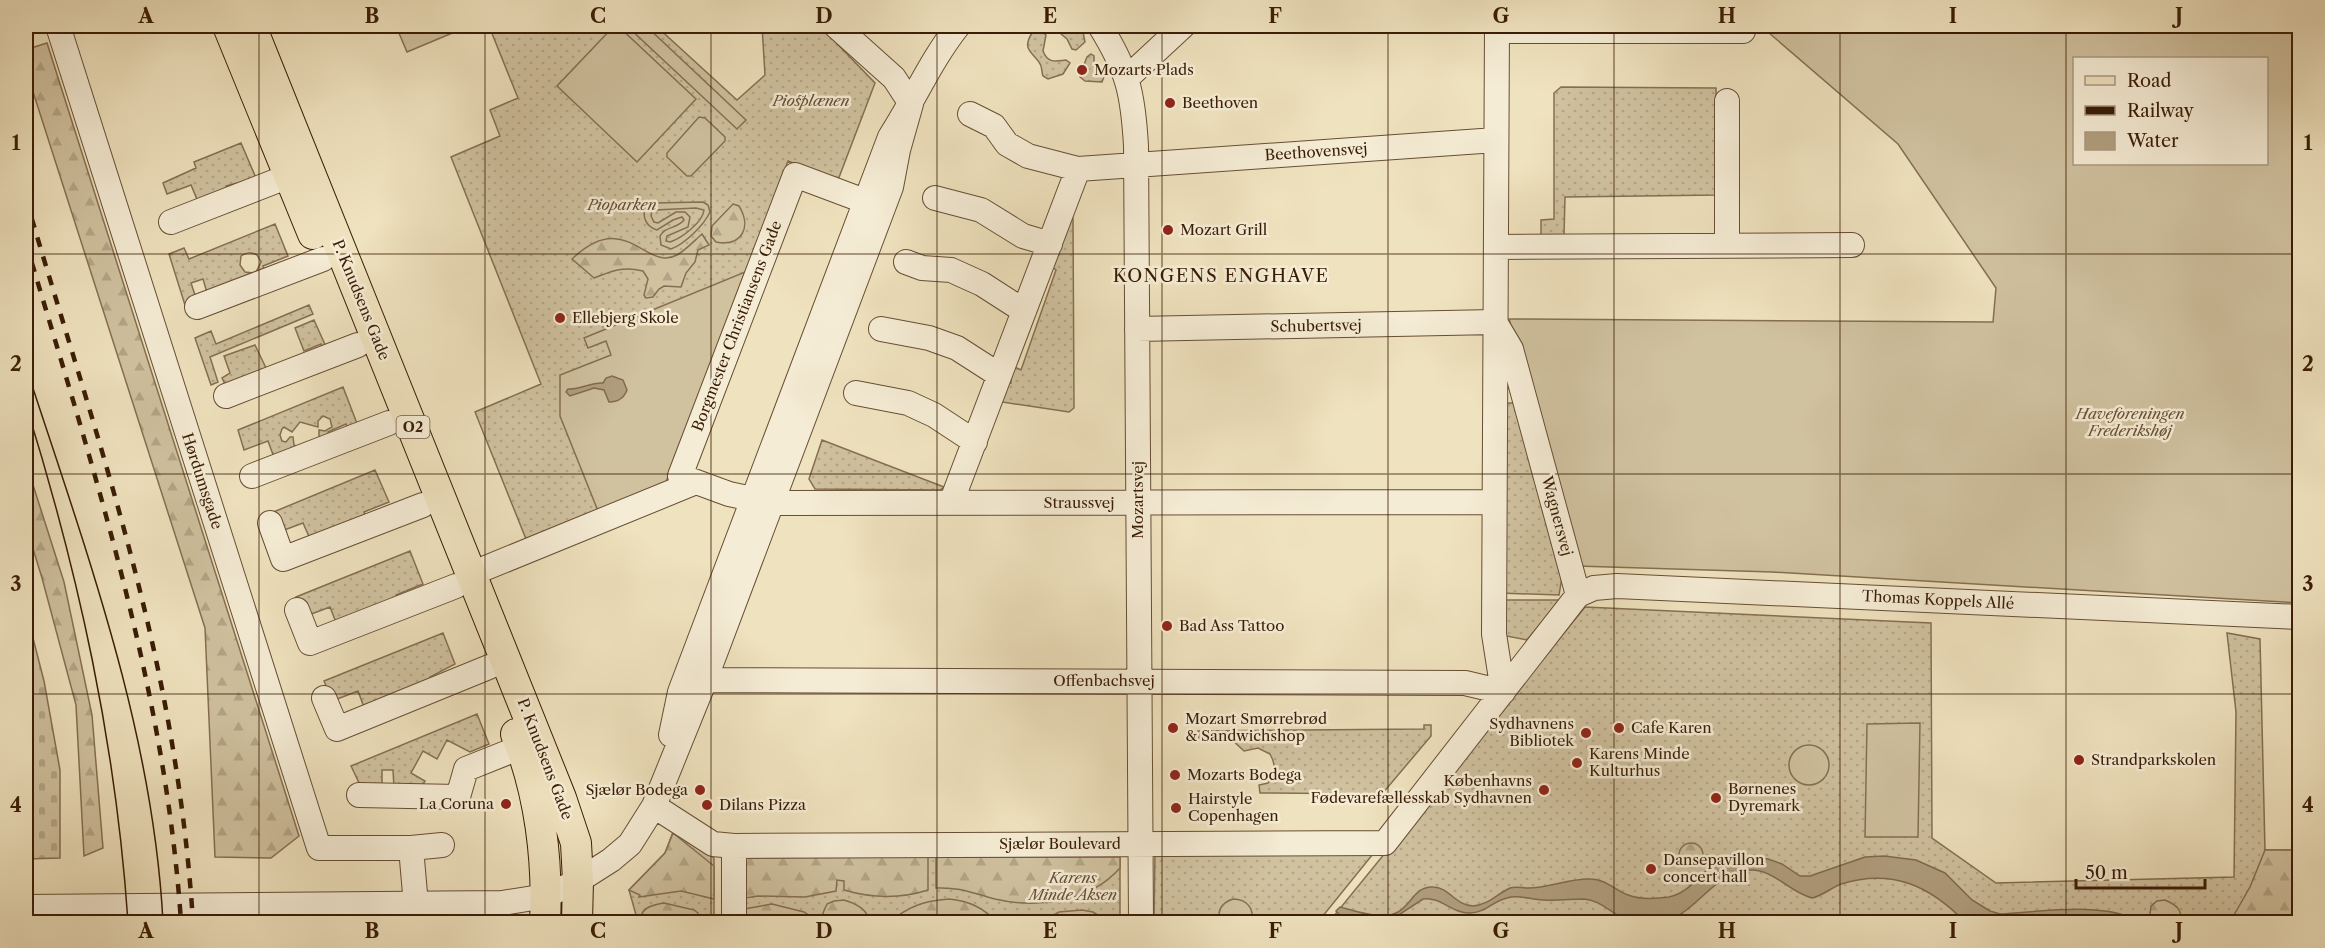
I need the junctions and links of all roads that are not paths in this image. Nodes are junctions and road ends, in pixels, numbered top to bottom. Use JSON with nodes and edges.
{"nodes":[{"id":1,"x":58,"y":26,"type":"edge"},
{"id":2,"x":228,"y":26,"type":"edge"},
{"id":3,"x":251,"y":26,"type":"edge"},
{"id":4,"x":836,"y":26,"type":"edge"},
{"id":5,"x":958,"y":26,"type":"edge"},
{"id":6,"x":1100,"y":26,"type":"edge"},
{"id":7,"x":1183,"y":26,"type":"edge"},
{"id":8,"x":1497,"y":28,"type":"edge"},
{"id":9,"x":1743,"y":32,"type":"dead end"},
{"id":10,"x":1127,"y":78,"type":"junction"},
{"id":11,"x":1727,"y":101,"type":"dead end"},
{"id":12,"x":911,"y":104,"type":"junction"},
{"id":13,"x":970,"y":114,"type":"dead end"},
{"id":14,"x":1496,"y":140,"type":"junction"},
{"id":15,"x":1136,"y":165,"type":"junction"},
{"id":16,"x":1078,"y":169,"type":"junction"},
{"id":17,"x":289,"y":176,"type":"junction"},
{"id":18,"x":935,"y":198,"type":"dead end"},
{"id":19,"x":874,"y":205,"type":"junction"},
{"id":20,"x":171,"y":222,"type":"dead end"},
{"id":21,"x":1050,"y":244,"type":"junction"},
{"id":22,"x":1727,"y":245,"type":"junction"},
{"id":23,"x":1852,"y":245,"type":"dead end"},
{"id":24,"x":1496,"y":247,"type":"junction"},
{"id":25,"x":323,"y":259,"type":"junction"},
{"id":26,"x":906,"y":262,"type":"dead end"},
{"id":27,"x":197,"y":308,"type":"dead end"},
{"id":28,"x":1024,"y":311,"type":"junction"},
{"id":29,"x":1495,"y":322,"type":"junction"},
{"id":30,"x":881,"y":329,"type":"dead end"},
{"id":31,"x":1137,"y":329,"type":"junction"},
{"id":32,"x":358,"y":345,"type":"junction"},
{"id":33,"x":999,"y":375,"type":"junction"},
{"id":34,"x":856,"y":393,"type":"dead end"},
{"id":35,"x":226,"y":396,"type":"dead end"},
{"id":36,"x":389,"y":423,"type":"junction"},
{"id":37,"x":975,"y":442,"type":"junction"},
{"id":38,"x":252,"y":476,"type":"dead end"},
{"id":39,"x":696,"y":482,"type":"junction"},
{"id":40,"x":762,"y":501,"type":"junction"},
{"id":41,"x":1494,"y":502,"type":"junction"},
{"id":42,"x":951,"y":503,"type":"junction"},
{"id":43,"x":1138,"y":503,"type":"junction"},
{"id":44,"x":423,"y":505,"type":"junction"},
{"id":45,"x":270,"y":524,"type":"dead end"},
{"id":46,"x":464,"y":580,"type":"junction"},
{"id":47,"x":1578,"y":595,"type":"junction"},
{"id":48,"x":297,"y":610,"type":"dead end"},
{"id":49,"x":2300,"y":617,"type":"edge"},
{"id":50,"x":489,"y":667,"type":"junction"},
{"id":51,"x":705,"y":680,"type":"junction"},
{"id":52,"x":1139,"y":681,"type":"junction"},
{"id":53,"x":1503,"y":692,"type":"junction"},
{"id":54,"x":324,"y":698,"type":"dead end"},
{"id":55,"x":521,"y":747,"type":"junction"},
{"id":56,"x":359,"y":795,"type":"dead end"},
{"id":57,"x":656,"y":800,"type":"junction"},
{"id":58,"x":1140,"y":843,"type":"junction"},
{"id":59,"x":442,"y":844,"type":"dead end"},
{"id":60,"x":734,"y":846,"type":"junction"},
{"id":61,"x":411,"y":848,"type":"junction"},
{"id":62,"x":578,"y":881,"type":"junction"},
{"id":63,"x":416,"y":905,"type":"junction"},
{"id":64,"x":26,"y":907,"type":"edge"},
{"id":65,"x":546,"y":909,"type":"edge"},
{"id":66,"x":577,"y":922,"type":"edge"},
{"id":67,"x":734,"y":922,"type":"edge"},
{"id":68,"x":1141,"y":922,"type":"edge"}],
"edges":[{"from":1,"to":61,"type":"street","name":"Hørdumsgade"},
{"from":2,"to":17,"type":"main road","name":"P. Knudsens Gade","number":"O2"},
{"from":3,"to":46,"type":"main road","name":"P. Knudsens Gade","number":"O2"},
{"from":4,"to":12,"type":"street"},
{"from":5,"to":12,"type":"street"},
{"from":6,"to":10,"type":"street"},
{"from":7,"to":10,"type":"street"},
{"from":8,"to":9,"type":"street"},
{"from":8,"to":14,"type":"street"},
{"from":10,"to":15,"type":"street","name":"Mozartsvej"},
{"from":11,"to":22,"type":"street"},
{"from":12,"to":19,"type":"street"},
{"from":13,"to":16,"type":"street","name":"Beethovensvej"},
{"from":14,"to":15,"type":"street","name":"Beethovensvej"},
{"from":14,"to":24,"type":"street"},
{"from":15,"to":16,"type":"street","name":"Beethovensvej"},
{"from":15,"to":31,"type":"street","name":"Mozartsvej"},
{"from":16,"to":21,"type":"street"},
{"from":17,"to":20,"type":"street"},
{"from":17,"to":25,"type":"main road","name":"P. Knudsens Gade","number":"O2"},
{"from":18,"to":21,"type":"street"},
{"from":19,"to":39,"type":"street","name":"Borgmester Christiansens Gade"},
{"from":19,"to":40,"type":"street"},
{"from":21,"to":28,"type":"street"},
{"from":22,"to":23,"type":"street"},
{"from":22,"to":24,"type":"street"},
{"from":24,"to":29,"type":"street"},
{"from":25,"to":27,"type":"street","name":"P. Knudsens Gade"},
{"from":25,"to":32,"type":"main road","name":"P. Knudsens Gade","number":"O2"},
{"from":26,"to":28,"type":"street"},
{"from":28,"to":33,"type":"street"},
{"from":29,"to":31,"type":"street","name":"Schubertsvej"},
{"from":29,"to":41,"type":"street"},
{"from":29,"to":47,"type":"street","name":"Wagnersvej"},
{"from":30,"to":33,"type":"street"},
{"from":31,"to":43,"type":"street","name":"Mozartsvej"},
{"from":32,"to":35,"type":"street","name":"P. Knudsens Gade"},
{"from":32,"to":36,"type":"main road","name":"P. Knudsens Gade","number":"O2"},
{"from":33,"to":37,"type":"street"},
{"from":34,"to":37,"type":"street"},
{"from":36,"to":38,"type":"street"},
{"from":36,"to":44,"type":"main road","name":"P. Knudsens Gade","number":"O2"},
{"from":37,"to":42,"type":"street"},
{"from":39,"to":40,"type":"street"},
{"from":39,"to":46,"type":"street"},
{"from":40,"to":42,"type":"street","name":"Straussvej"},
{"from":40,"to":51,"type":"street"},
{"from":40,"to":57,"type":"street"},
{"from":41,"to":43,"type":"street","name":"Straussvej"},
{"from":41,"to":53,"type":"street"},
{"from":42,"to":43,"type":"street","name":"Straussvej"},
{"from":43,"to":52,"type":"street","name":"Mozartsvej"},
{"from":44,"to":45,"type":"street"},
{"from":44,"to":46,"type":"main road","name":"P. Knudsens Gade","number":"O2"},
{"from":46,"to":48,"type":"street"},
{"from":46,"to":50,"type":"main road","name":"P. Knudsens Gade","number":"O2"},
{"from":46,"to":62,"type":"main road","name":"P. Knudsens Gade","number":"O2"},
{"from":47,"to":49,"type":"street","name":"Thomas Koppels Allé"},
{"from":47,"to":53,"type":"street"},
{"from":50,"to":54,"type":"street"},
{"from":50,"to":55,"type":"main road","name":"P. Knudsens Gade","number":"O2"},
{"from":51,"to":52,"type":"street","name":"Offenbachsvej"},
{"from":51,"to":57,"type":"street"},
{"from":52,"to":53,"type":"street","name":"Offenbachsvej"},
{"from":52,"to":58,"type":"street","name":"Mozartsvej"},
{"from":53,"to":58,"type":"street","name":"Sjælør Boulevard"},
{"from":55,"to":56,"type":"street","name":"P. Knudsens Gade"},
{"from":55,"to":65,"type":"main road","name":"P. Knudsens Gade","number":"O2"},
{"from":57,"to":60,"type":"street","name":"Sjælør Boulevard"},
{"from":57,"to":62,"type":"street"},
{"from":58,"to":60,"type":"street","name":"Sjælør Boulevard"},
{"from":58,"to":68,"type":"street","name":"Mozartsvej"},
{"from":59,"to":61,"type":"street","name":"Hørdumsgade"},
{"from":60,"to":67,"type":"street"},
{"from":61,"to":63,"type":"street"},
{"from":62,"to":65,"type":"street"},
{"from":62,"to":66,"type":"main road","number":"O2"},
{"from":63,"to":64,"type":"street"},
{"from":63,"to":65,"type":"street"}]}
